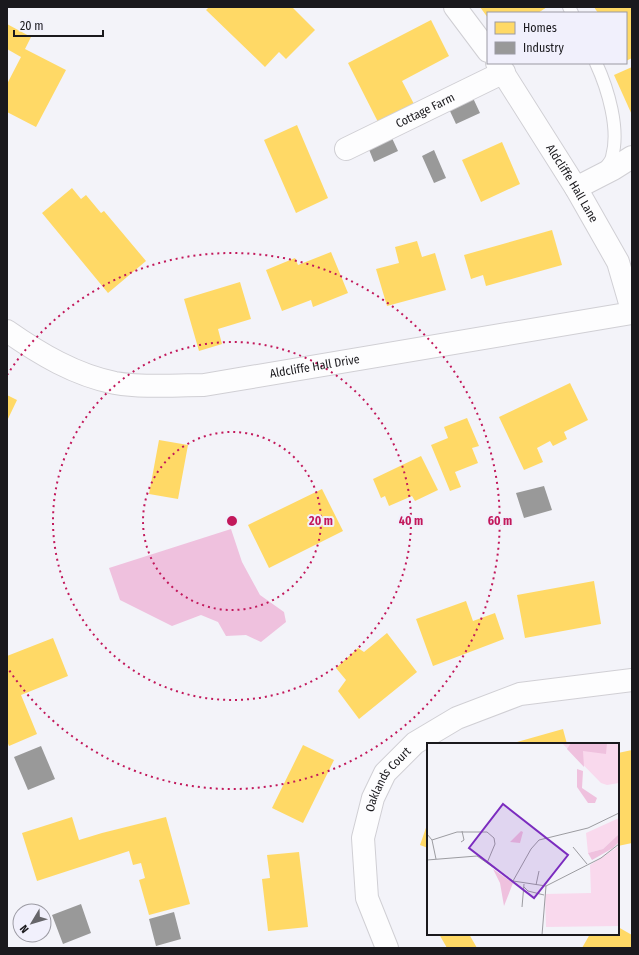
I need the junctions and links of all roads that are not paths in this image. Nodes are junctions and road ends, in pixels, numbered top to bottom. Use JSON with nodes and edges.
{"nodes":[{"id":1,"x":455,"y":7,"type":"edge"},
{"id":2,"x":487,"y":50,"type":"edge"},
{"id":3,"x":596,"y":64,"type":"edge"},
{"id":4,"x":500,"y":68,"type":"edge"},
{"id":5,"x":346,"y":149,"type":"dead end"},
{"id":6,"x":632,"y":157,"type":"edge"},
{"id":7,"x":600,"y":176,"type":"junction"},
{"id":8,"x":576,"y":188,"type":"junction"},
{"id":9,"x":632,"y":312,"type":"edge"},
{"id":10,"x":7,"y":332,"type":"edge"},
{"id":11,"x":632,"y":680,"type":"edge"},
{"id":12,"x":387,"y":948,"type":"edge"}],
"edges":[{"from":1,"to":2,"type":"street"},
{"from":3,"to":7,"type":"lane"},
{"from":4,"to":5,"type":"street","name":"Cottage Farm"},
{"from":4,"to":8,"type":"street","name":"Aldcliffe Hall Lane"},
{"from":6,"to":7,"type":"street"},
{"from":7,"to":8,"type":"street"},
{"from":8,"to":9,"type":"street","name":"Aldcliffe Hall Lane"},
{"from":9,"to":10,"type":"street","name":"Aldcliffe Hall Drive"},
{"from":11,"to":12,"type":"street","name":"Oaklands Court"}]}
